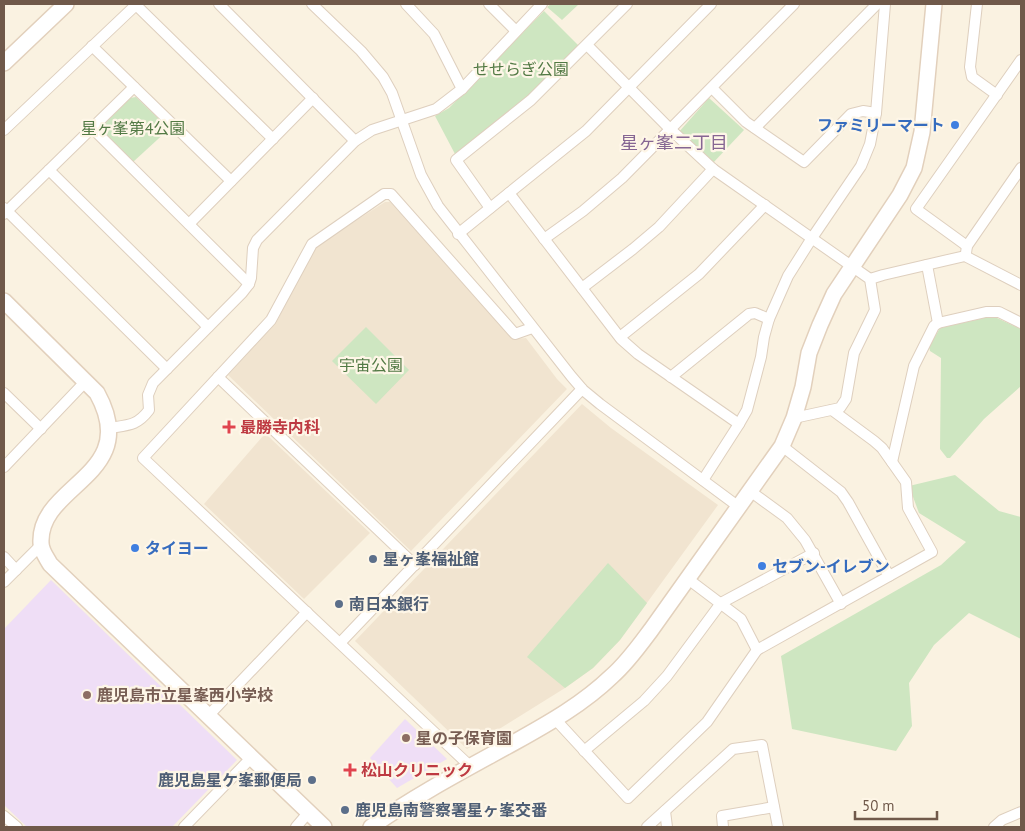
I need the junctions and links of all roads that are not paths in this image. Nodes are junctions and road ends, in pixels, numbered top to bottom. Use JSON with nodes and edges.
{"nodes":[{"id":1,"x":66,"y":4,"type":"edge"},
{"id":2,"x":136,"y":4,"type":"edge"},
{"id":3,"x":219,"y":4,"type":"edge"},
{"id":4,"x":312,"y":4,"type":"edge"},
{"id":5,"x":406,"y":4,"type":"edge"},
{"id":6,"x":488,"y":4,"type":"edge"},
{"id":7,"x":542,"y":4,"type":"edge"},
{"id":8,"x":627,"y":4,"type":"edge"},
{"id":9,"x":711,"y":4,"type":"edge"},
{"id":10,"x":794,"y":4,"type":"edge"},
{"id":11,"x":877,"y":4,"type":"edge"},
{"id":12,"x":885,"y":4,"type":"edge"},
{"id":13,"x":934,"y":4,"type":"edge"},
{"id":14,"x":976,"y":4,"type":"edge"},
{"id":15,"x":516,"y":30,"type":"junction"},
{"id":16,"x":587,"y":45,"type":"junction"},
{"id":17,"x":92,"y":46,"type":"junction"},
{"id":18,"x":6,"y":55,"type":"edge"},
{"id":19,"x":1021,"y":60,"type":"edge"},
{"id":20,"x":134,"y":87,"type":"junction"},
{"id":21,"x":629,"y":87,"type":"junction"},
{"id":22,"x":712,"y":88,"type":"junction"},
{"id":23,"x":462,"y":89,"type":"junction"},
{"id":24,"x":997,"y":95,"type":"junction"},
{"id":25,"x":313,"y":98,"type":"junction"},
{"id":26,"x":876,"y":114,"type":"junction"},
{"id":27,"x":403,"y":121,"type":"junction"},
{"id":28,"x":92,"y":128,"type":"junction"},
{"id":29,"x":755,"y":128,"type":"junction"},
{"id":30,"x":670,"y":129,"type":"junction"},
{"id":31,"x":4,"y":130,"type":"edge"},
{"id":32,"x":273,"y":139,"type":"junction"},
{"id":33,"x":355,"y":141,"type":"junction"},
{"id":34,"x":1021,"y":168,"type":"edge"},
{"id":35,"x":713,"y":169,"type":"junction"},
{"id":36,"x":50,"y":170,"type":"junction"},
{"id":37,"x":231,"y":181,"type":"junction"},
{"id":38,"x":509,"y":193,"type":"junction"},
{"id":39,"x":765,"y":205,"type":"junction"},
{"id":40,"x":490,"y":208,"type":"junction"},
{"id":41,"x":5,"y":211,"type":"edge"},
{"id":42,"x":189,"y":224,"type":"junction"},
{"id":43,"x":458,"y":234,"type":"junction"},
{"id":44,"x":812,"y":238,"type":"junction"},
{"id":45,"x":544,"y":239,"type":"junction"},
{"id":46,"x":966,"y":251,"type":"junction"},
{"id":47,"x":927,"y":265,"type":"junction"},
{"id":48,"x":853,"y":266,"type":"junction"},
{"id":49,"x":870,"y":279,"type":"junction"},
{"id":50,"x":1019,"y":280,"type":"edge"},
{"id":51,"x":249,"y":284,"type":"junction"},
{"id":52,"x":582,"y":288,"type":"junction"},
{"id":53,"x":4,"y":301,"type":"edge"},
{"id":54,"x":768,"y":319,"type":"junction"},
{"id":55,"x":938,"y":323,"type":"junction"},
{"id":56,"x":1021,"y":323,"type":"edge"},
{"id":57,"x":208,"y":327,"type":"junction"},
{"id":58,"x":532,"y":328,"type":"junction"},
{"id":59,"x":620,"y":337,"type":"junction"},
{"id":60,"x":167,"y":369,"type":"junction"},
{"id":61,"x":218,"y":377,"type":"junction"},
{"id":62,"x":671,"y":377,"type":"junction"},
{"id":63,"x":86,"y":381,"type":"junction"},
{"id":64,"x":582,"y":389,"type":"junction"},
{"id":65,"x":4,"y":392,"type":"edge"},
{"id":66,"x":832,"y":410,"type":"junction"},
{"id":67,"x":794,"y":418,"type":"junction"},
{"id":68,"x":739,"y":424,"type":"junction"},
{"id":69,"x":41,"y":428,"type":"junction"},
{"id":70,"x":109,"y":428,"type":"junction"},
{"id":71,"x":782,"y":446,"type":"junction"},
{"id":72,"x":892,"y":462,"type":"junction"},
{"id":73,"x":4,"y":467,"type":"edge"},
{"id":74,"x":703,"y":480,"type":"junction"},
{"id":75,"x":750,"y":491,"type":"junction"},
{"id":76,"x":740,"y":506,"type":"junction"},
{"id":77,"x":41,"y":545,"type":"junction"},
{"id":78,"x":814,"y":553,"type":"junction"},
{"id":79,"x":4,"y":557,"type":"edge"},
{"id":80,"x":415,"y":565,"type":"junction"},
{"id":81,"x":16,"y":570,"type":"junction"},
{"id":82,"x":889,"y":576,"type":"junction"},
{"id":83,"x":688,"y":579,"type":"junction"},
{"id":84,"x":4,"y":582,"type":"edge"},
{"id":85,"x":721,"y":603,"type":"junction"},
{"id":86,"x":841,"y":604,"type":"junction"},
{"id":87,"x":307,"y":612,"type":"junction"},
{"id":88,"x":340,"y":643,"type":"junction"},
{"id":89,"x":757,"y":650,"type":"junction"},
{"id":90,"x":208,"y":716,"type":"junction"},
{"id":91,"x":555,"y":719,"type":"junction"},
{"id":92,"x":584,"y":751,"type":"junction"},
{"id":93,"x":251,"y":758,"type":"junction"},
{"id":94,"x":471,"y":767,"type":"junction"},
{"id":95,"x":774,"y":807,"type":"junction"},
{"id":96,"x":665,"y":811,"type":"junction"},
{"id":97,"x":1021,"y":812,"type":"edge"},
{"id":98,"x":308,"y":813,"type":"junction"},
{"id":99,"x":4,"y":816,"type":"edge"},
{"id":100,"x":187,"y":826,"type":"edge"},
{"id":101,"x":17,"y":827,"type":"edge"},
{"id":102,"x":296,"y":827,"type":"edge"},
{"id":103,"x":324,"y":827,"type":"edge"},
{"id":104,"x":371,"y":827,"type":"edge"},
{"id":105,"x":647,"y":827,"type":"edge"},
{"id":106,"x":667,"y":827,"type":"edge"},
{"id":107,"x":723,"y":827,"type":"edge"},
{"id":108,"x":778,"y":827,"type":"edge"},
{"id":109,"x":994,"y":827,"type":"edge"}],
"edges":[{"from":1,"to":18,"type":"street"},
{"from":2,"to":17,"type":"street"},
{"from":2,"to":32,"type":"street"},
{"from":3,"to":25,"type":"street"},
{"from":4,"to":27,"type":"street"},
{"from":5,"to":23,"type":"street"},
{"from":6,"to":15,"type":"street"},
{"from":7,"to":15,"type":"street"},
{"from":8,"to":16,"type":"street"},
{"from":9,"to":21,"type":"street"},
{"from":10,"to":22,"type":"street"},
{"from":11,"to":29,"type":"street"},
{"from":12,"to":26,"type":"street"},
{"from":13,"to":48,"type":"street"},
{"from":14,"to":24,"type":"street"},
{"from":15,"to":23,"type":"street"},
{"from":16,"to":21,"type":"street"},
{"from":16,"to":40,"type":"street"},
{"from":17,"to":20,"type":"street"},
{"from":17,"to":31,"type":"street"},
{"from":19,"to":24,"type":"street"},
{"from":20,"to":28,"type":"street"},
{"from":20,"to":37,"type":"street"},
{"from":21,"to":30,"type":"street"},
{"from":21,"to":38,"type":"street"},
{"from":22,"to":29,"type":"street"},
{"from":22,"to":30,"type":"street"},
{"from":23,"to":27,"type":"street"},
{"from":24,"to":46,"type":"street"},
{"from":25,"to":32,"type":"street"},
{"from":25,"to":33,"type":"street"},
{"from":26,"to":29,"type":"street"},
{"from":26,"to":44,"type":"street"},
{"from":27,"to":33,"type":"street"},
{"from":27,"to":43,"type":"street"},
{"from":28,"to":36,"type":"street"},
{"from":28,"to":42,"type":"street"},
{"from":30,"to":35,"type":"street"},
{"from":30,"to":45,"type":"street"},
{"from":32,"to":37,"type":"street"},
{"from":33,"to":51,"type":"street"},
{"from":34,"to":46,"type":"street"},
{"from":35,"to":39,"type":"street"},
{"from":35,"to":52,"type":"street"},
{"from":36,"to":41,"type":"street"},
{"from":36,"to":57,"type":"street"},
{"from":37,"to":42,"type":"street"},
{"from":38,"to":40,"type":"street"},
{"from":38,"to":45,"type":"street"},
{"from":39,"to":44,"type":"street"},
{"from":39,"to":59,"type":"street"},
{"from":40,"to":43,"type":"street"},
{"from":41,"to":60,"type":"street"},
{"from":42,"to":51,"type":"street"},
{"from":43,"to":58,"type":"street"},
{"from":44,"to":48,"type":"street"},
{"from":44,"to":54,"type":"street"},
{"from":45,"to":52,"type":"street"},
{"from":46,"to":47,"type":"street"},
{"from":46,"to":50,"type":"street"},
{"from":47,"to":49,"type":"street"},
{"from":47,"to":55,"type":"street"},
{"from":48,"to":49,"type":"street"},
{"from":48,"to":67,"type":"street"},
{"from":49,"to":66,"type":"street"},
{"from":51,"to":57,"type":"street"},
{"from":52,"to":59,"type":"street"},
{"from":53,"to":63,"type":"street"},
{"from":54,"to":62,"type":"street"},
{"from":54,"to":68,"type":"street"},
{"from":55,"to":56,"type":"street"},
{"from":55,"to":72,"type":"street"},
{"from":57,"to":60,"type":"street"},
{"from":58,"to":61,"type":"street"},
{"from":58,"to":64,"type":"street"},
{"from":59,"to":62,"type":"street"},
{"from":60,"to":70,"type":"street"},
{"from":61,"to":80,"type":"street"},
{"from":61,"to":87,"type":"street"},
{"from":62,"to":68,"type":"street"},
{"from":63,"to":69,"type":"street"},
{"from":63,"to":70,"type":"street"},
{"from":64,"to":74,"type":"street"},
{"from":64,"to":80,"type":"street"},
{"from":65,"to":69,"type":"street"},
{"from":66,"to":67,"type":"street"},
{"from":66,"to":72,"type":"street"},
{"from":67,"to":71,"type":"street"},
{"from":68,"to":74,"type":"street"},
{"from":69,"to":73,"type":"street"},
{"from":70,"to":77,"type":"street"},
{"from":71,"to":75,"type":"street"},
{"from":71,"to":82,"type":"street"},
{"from":72,"to":82,"type":"street"},
{"from":74,"to":76,"type":"street"},
{"from":75,"to":76,"type":"street"},
{"from":75,"to":78,"type":"street"},
{"from":76,"to":83,"type":"street"},
{"from":77,"to":81,"type":"street"},
{"from":77,"to":90,"type":"street"},
{"from":78,"to":85,"type":"street"},
{"from":78,"to":86,"type":"street"},
{"from":79,"to":81,"type":"street"},
{"from":80,"to":88,"type":"street"},
{"from":81,"to":84,"type":"street"},
{"from":82,"to":86,"type":"street"},
{"from":83,"to":85,"type":"street"},
{"from":83,"to":91,"type":"street"},
{"from":85,"to":89,"type":"street"},
{"from":85,"to":92,"type":"street"},
{"from":86,"to":89,"type":"street"},
{"from":87,"to":88,"type":"street"},
{"from":87,"to":90,"type":"street"},
{"from":88,"to":94,"type":"street"},
{"from":89,"to":92,"type":"street"},
{"from":90,"to":93,"type":"street"},
{"from":91,"to":92,"type":"street"},
{"from":91,"to":94,"type":"street"},
{"from":93,"to":98,"type":"street"},
{"from":93,"to":100,"type":"street"},
{"from":94,"to":104,"type":"street"},
{"from":95,"to":96,"type":"street"},
{"from":95,"to":107,"type":"street"},
{"from":95,"to":108,"type":"street"},
{"from":96,"to":105,"type":"street"},
{"from":96,"to":106,"type":"street"},
{"from":97,"to":109,"type":"street"},
{"from":98,"to":102,"type":"street"},
{"from":98,"to":103,"type":"street"},
{"from":99,"to":101,"type":"street"}]}
